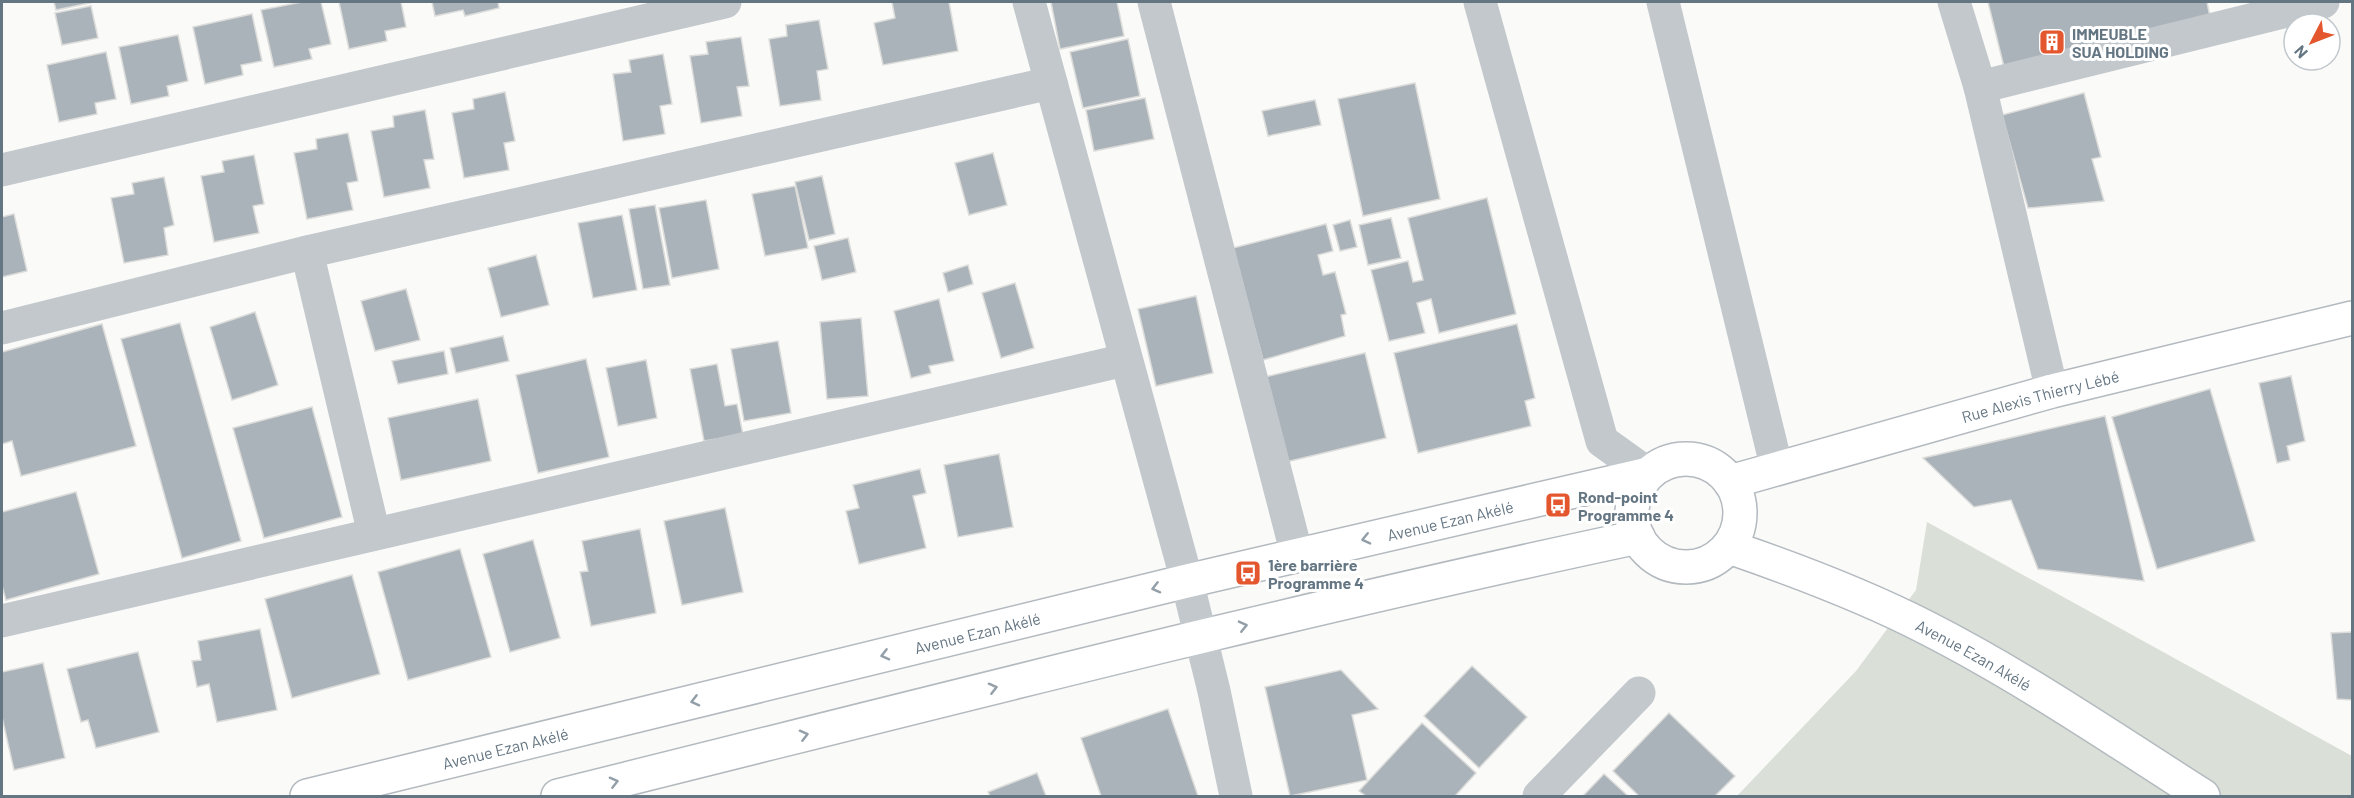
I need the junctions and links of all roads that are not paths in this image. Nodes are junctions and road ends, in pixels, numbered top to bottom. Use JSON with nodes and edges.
{"nodes":[{"id":1,"x":725,"y":2,"type":"edge"},
{"id":2,"x":1029,"y":2,"type":"edge"},
{"id":3,"x":1154,"y":2,"type":"edge"},
{"id":4,"x":1480,"y":2,"type":"edge"},
{"id":5,"x":1663,"y":2,"type":"edge"},
{"id":6,"x":1954,"y":2,"type":"edge"},
{"id":7,"x":2323,"y":2,"type":"edge"},
{"id":8,"x":1050,"y":83,"type":"junction"},
{"id":9,"x":1980,"y":87,"type":"junction"},
{"id":10,"x":2,"y":171,"type":"edge"},
{"id":11,"x":307,"y":252,"type":"junction"},
{"id":12,"x":2352,"y":318,"type":"edge"},
{"id":13,"x":2,"y":328,"type":"edge"},
{"id":14,"x":1125,"y":360,"type":"junction"},
{"id":15,"x":2052,"y":391,"type":"junction"},
{"id":16,"x":1777,"y":468,"type":"junction"},
{"id":17,"x":1648,"y":474,"type":"junction"},
{"id":18,"x":1730,"y":482,"type":"junction"},
{"id":19,"x":374,"y":534,"type":"junction"},
{"id":20,"x":1638,"y":537,"type":"junction"},
{"id":21,"x":1729,"y":547,"type":"junction"},
{"id":22,"x":1297,"y":555,"type":"junction"},
{"id":23,"x":1187,"y":581,"type":"junction"},
{"id":24,"x":2,"y":621,"type":"edge"},
{"id":25,"x":1200,"y":637,"type":"junction"},
{"id":26,"x":1639,"y":693,"type":"dead end"},
{"id":27,"x":307,"y":796,"type":"edge"},
{"id":28,"x":558,"y":796,"type":"edge"},
{"id":29,"x":1236,"y":796,"type":"edge"},
{"id":30,"x":1539,"y":796,"type":"edge"},
{"id":31,"x":2203,"y":796,"type":"edge"}],
"edges":[{"from":1,"to":10,"type":"street"},
{"from":2,"to":8,"type":"street"},
{"from":3,"to":22,"type":"street"},
{"from":4,"to":17,"type":"street"},
{"from":5,"to":16,"type":"street"},
{"from":6,"to":9,"type":"street"},
{"from":7,"to":9,"type":"street"},
{"from":8,"to":11,"type":"street"},
{"from":8,"to":14,"type":"street"},
{"from":9,"to":15,"type":"street"},
{"from":11,"to":13,"type":"street"},
{"from":11,"to":19,"type":"street"},
{"from":12,"to":15,"type":"main road","name":"Rue Alexis Thierry Lébé"},
{"from":14,"to":19,"type":"street"},
{"from":14,"to":23,"type":"street"},
{"from":15,"to":16,"type":"main road","name":"Rue Alexis Thierry Lébé"},
{"from":16,"to":18,"type":"main road","name":"Rue Alexis Thierry Lébé"},
{"from":17,"to":18,"type":"main road"},
{"from":17,"to":20,"type":"main road"},
{"from":17,"to":22,"type":"main road","name":"Avenue Ezan Akélé","one_way":true},
{"from":18,"to":21,"type":"main road"},
{"from":19,"to":24,"type":"street"},
{"from":20,"to":21,"type":"main road"},
{"from":25,"to":20,"type":"main road","one_way":true},
{"from":21,"to":31,"type":"main road","name":"Avenue Ezan Akélé"},
{"from":22,"to":23,"type":"main road","name":"Avenue Ezan Akélé"},
{"from":23,"to":25,"type":"street"},
{"from":23,"to":27,"type":"main road","name":"Avenue Ezan Akélé","one_way":true},
{"from":28,"to":25,"type":"main road","one_way":true},
{"from":25,"to":29,"type":"street"},
{"from":26,"to":30,"type":"street"}]}
